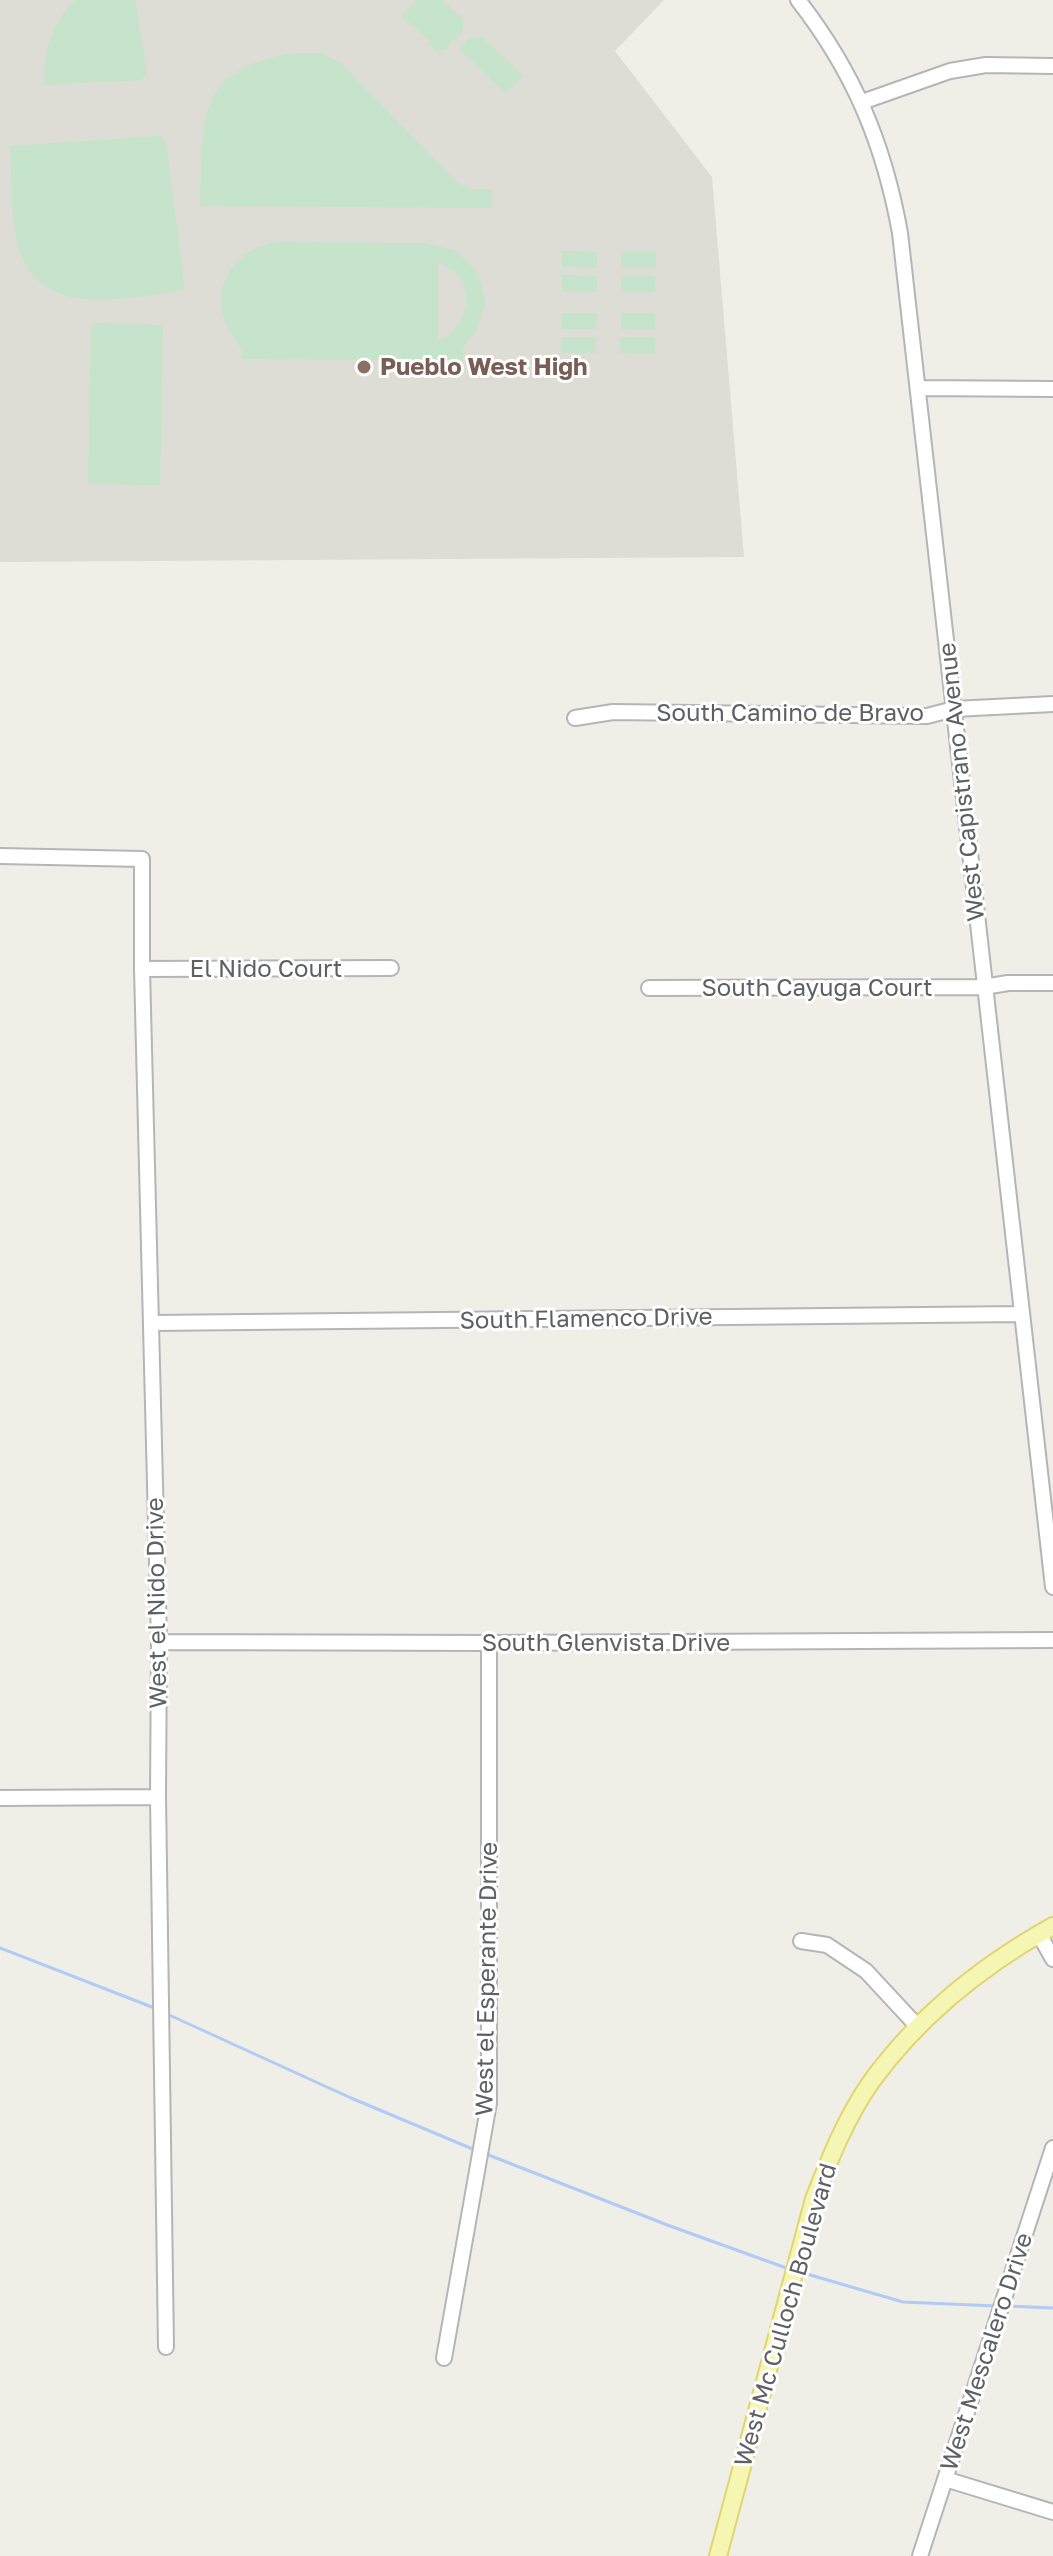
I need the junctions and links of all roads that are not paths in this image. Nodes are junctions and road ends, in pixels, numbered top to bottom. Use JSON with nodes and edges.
{"nodes":[{"id":1,"x":798,"y":0,"type":"edge"},
{"id":2,"x":1053,"y":66,"type":"edge"},
{"id":3,"x":862,"y":102,"type":"junction"},
{"id":4,"x":918,"y":388,"type":"junction"},
{"id":5,"x":1053,"y":389,"type":"edge"},
{"id":6,"x":1053,"y":704,"type":"edge"},
{"id":7,"x":954,"y":709,"type":"junction"},
{"id":8,"x":575,"y":718,"type":"dead end"},
{"id":9,"x":0,"y":856,"type":"edge"},
{"id":10,"x":391,"y":968,"type":"dead end"},
{"id":11,"x":142,"y":969,"type":"junction"},
{"id":12,"x":1053,"y":983,"type":"edge"},
{"id":13,"x":984,"y":987,"type":"junction"},
{"id":14,"x":649,"y":988,"type":"dead end"},
{"id":15,"x":1020,"y":1314,"type":"junction"},
{"id":16,"x":152,"y":1323,"type":"junction"},
{"id":17,"x":1049,"y":1513,"type":"edge"},
{"id":18,"x":1053,"y":1587,"type":"edge"},
{"id":19,"x":1053,"y":1640,"type":"edge"},
{"id":20,"x":159,"y":1642,"type":"junction"},
{"id":21,"x":489,"y":1643,"type":"junction"},
{"id":22,"x":158,"y":1797,"type":"junction"},
{"id":23,"x":0,"y":1798,"type":"edge"},
{"id":24,"x":1046,"y":1930,"type":"edge"},
{"id":25,"x":801,"y":1941,"type":"dead end"},
{"id":26,"x":1053,"y":1959,"type":"edge"},
{"id":27,"x":918,"y":2027,"type":"junction"},
{"id":28,"x":1053,"y":2148,"type":"edge"},
{"id":29,"x":166,"y":2347,"type":"dead end"},
{"id":30,"x":444,"y":2358,"type":"dead end"},
{"id":31,"x":945,"y":2479,"type":"junction"},
{"id":32,"x":1053,"y":2512,"type":"edge"},
{"id":33,"x":718,"y":2556,"type":"edge"},
{"id":34,"x":920,"y":2556,"type":"edge"}],
"edges":[{"from":1,"to":3,"type":"street","name":"West Capistrano Avenue"},
{"from":2,"to":3,"type":"street"},
{"from":3,"to":4,"type":"street","name":"West Capistrano Avenue"},
{"from":4,"to":5,"type":"street"},
{"from":4,"to":7,"type":"street","name":"West Capistrano Avenue"},
{"from":6,"to":7,"type":"street","name":"South Camino de Bravo"},
{"from":7,"to":8,"type":"street","name":"South Camino de Bravo"},
{"from":7,"to":13,"type":"street","name":"West Capistrano Avenue"},
{"from":9,"to":11,"type":"street","name":"West el Nido Drive"},
{"from":10,"to":11,"type":"street","name":"El Nido Court"},
{"from":11,"to":16,"type":"street","name":"West el Nido Drive"},
{"from":12,"to":13,"type":"street","name":"South Cayuga Court"},
{"from":13,"to":14,"type":"street","name":"South Cayuga Court"},
{"from":13,"to":15,"type":"street","name":"West Capistrano Avenue"},
{"from":15,"to":16,"type":"street","name":"South Flamenco Drive"},
{"from":15,"to":17,"type":"street","name":"West Capistrano Avenue"},
{"from":16,"to":20,"type":"street","name":"West el Nido Drive"},
{"from":17,"to":18,"type":"street","name":"West Capistrano Avenue"},
{"from":19,"to":21,"type":"street","name":"South Glenvista Drive"},
{"from":20,"to":21,"type":"street","name":"South Glenvista Drive"},
{"from":20,"to":22,"type":"street","name":"West el Nido Drive"},
{"from":21,"to":30,"type":"street","name":"West el Esperante Drive"},
{"from":22,"to":23,"type":"street"},
{"from":22,"to":29,"type":"street","name":"West el Nido Drive"},
{"from":24,"to":26,"type":"street"},
{"from":24,"to":27,"type":"main road","name":"West Mc Culloch Boulevard"},
{"from":25,"to":27,"type":"street"},
{"from":27,"to":33,"type":"main road","name":"West Mc Culloch Boulevard"},
{"from":28,"to":31,"type":"street","name":"West Mescalero Drive"},
{"from":31,"to":32,"type":"street"},
{"from":31,"to":34,"type":"street","name":"West Mescalero Drive"}]}
